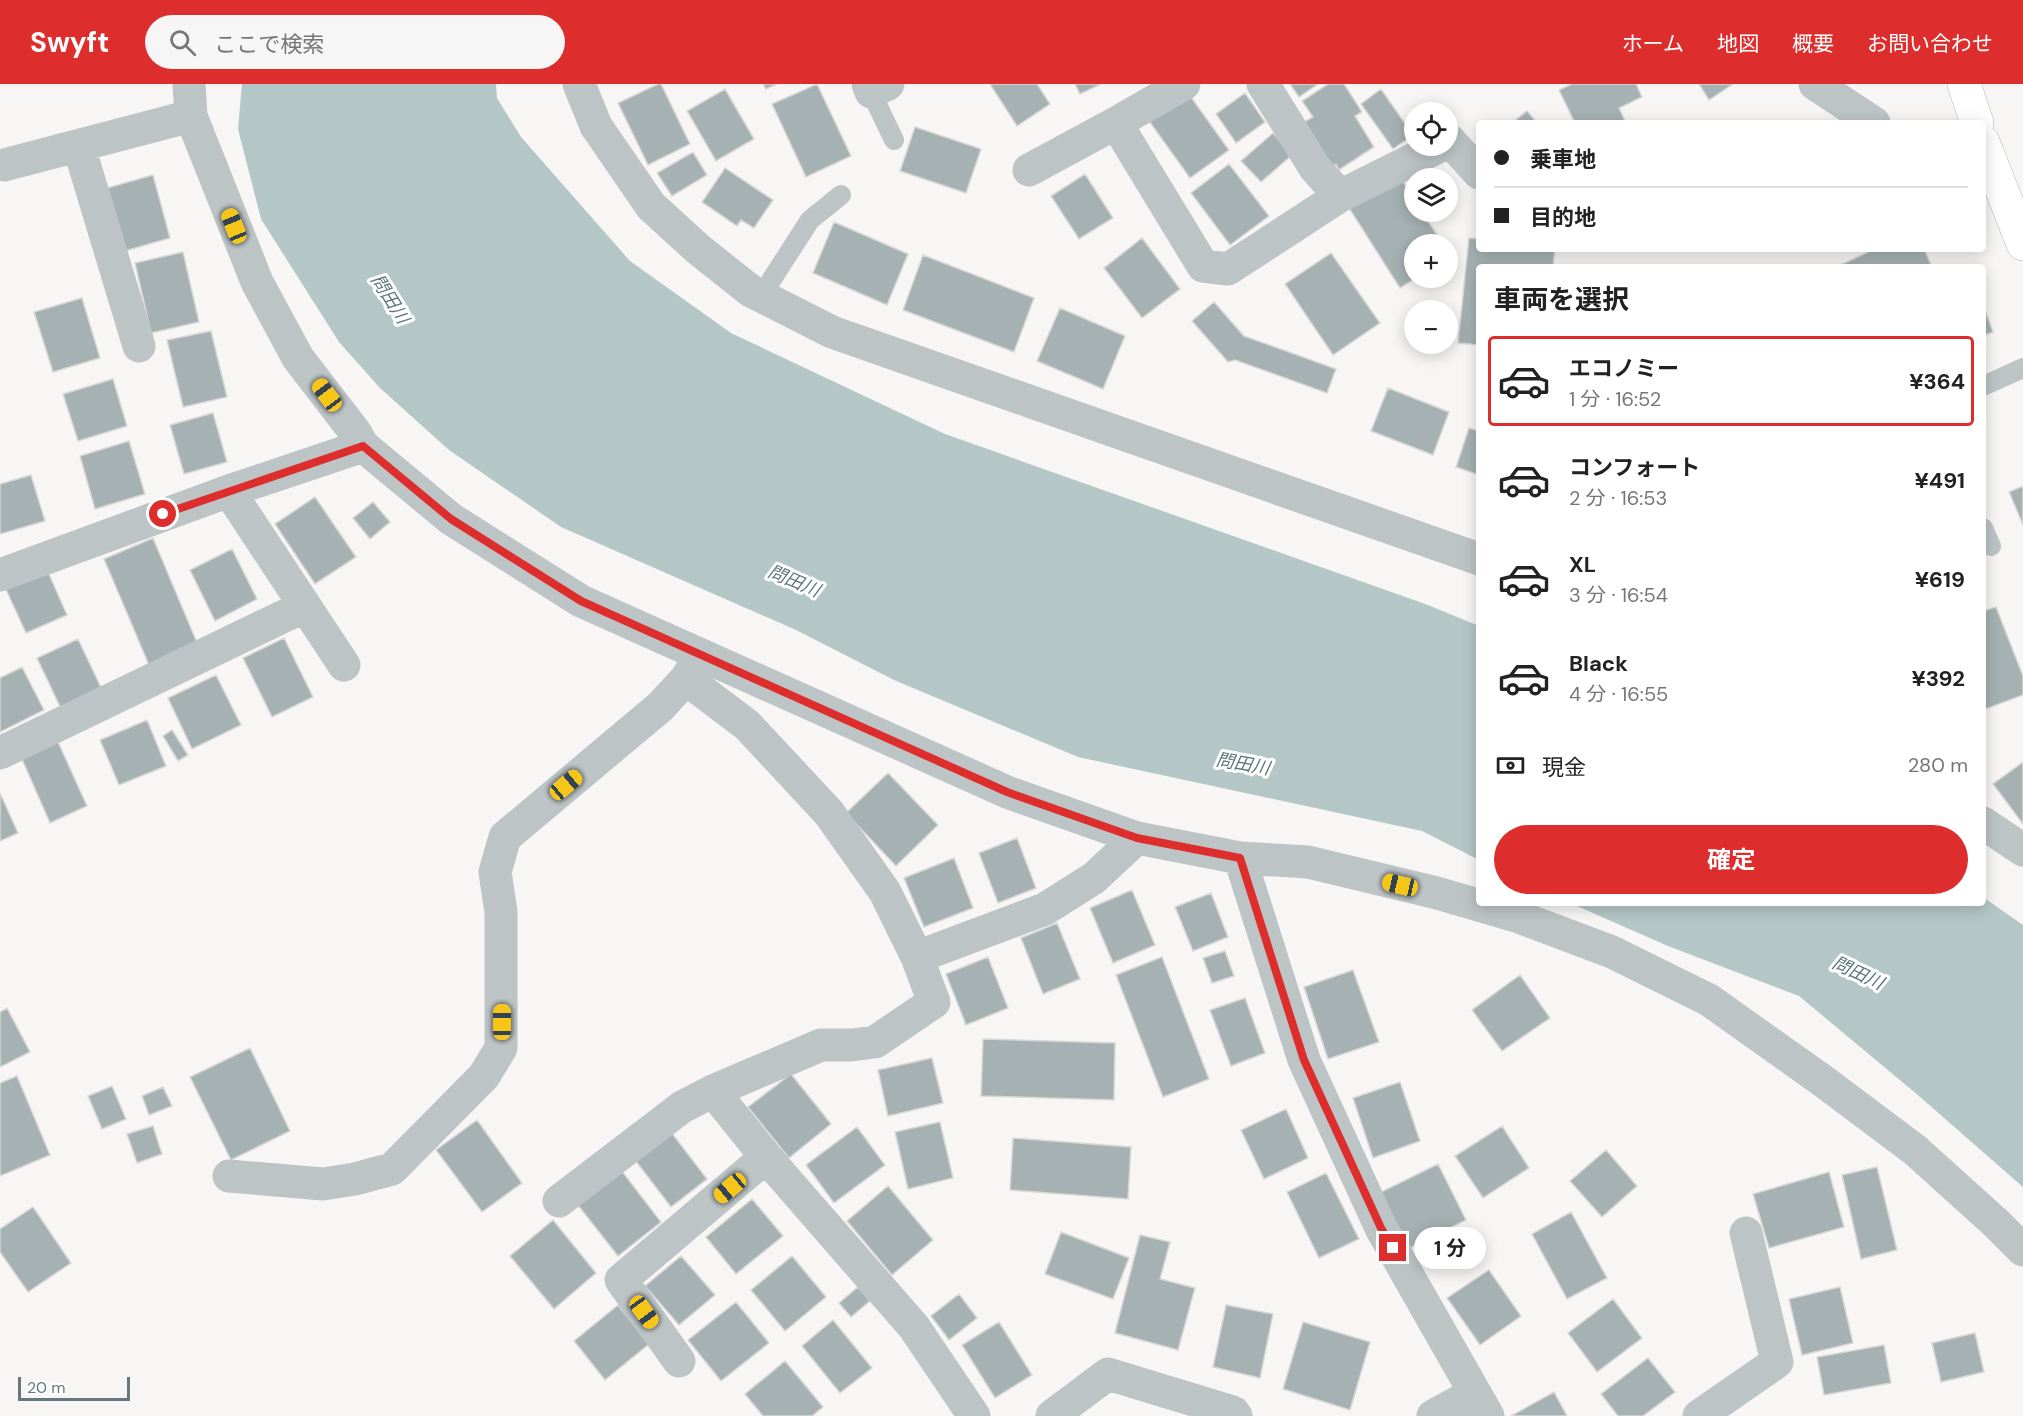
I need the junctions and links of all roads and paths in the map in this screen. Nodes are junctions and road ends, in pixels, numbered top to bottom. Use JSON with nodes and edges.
{"nodes":[{"id":1,"x":579,"y":84,"type":"edge"},
{"id":2,"x":1184,"y":84,"type":"edge"},
{"id":3,"x":1263,"y":84,"type":"edge"},
{"id":4,"x":1815,"y":84,"type":"edge"},
{"id":5,"x":1964,"y":84,"type":"edge"},
{"id":6,"x":876,"y":87,"type":"edge"},
{"id":7,"x":190,"y":100,"type":"edge"},
{"id":8,"x":1869,"y":120,"type":"edge"},
{"id":9,"x":1976,"y":120,"type":"edge"},
{"id":10,"x":1116,"y":123,"type":"junction"},
{"id":11,"x":894,"y":140,"type":"dead end"},
{"id":12,"x":79,"y":147,"type":"junction"},
{"id":13,"x":1458,"y":150,"type":"edge"},
{"id":14,"x":1986,"y":150,"type":"edge"},
{"id":15,"x":1420,"y":156,"type":"edge"},
{"id":16,"x":4,"y":165,"type":"dead end"},
{"id":17,"x":1476,"y":169,"type":"edge"},
{"id":18,"x":1029,"y":170,"type":"dead end"},
{"id":19,"x":841,"y":195,"type":"dead end"},
{"id":20,"x":1340,"y":196,"type":"junction"},
{"id":21,"x":2023,"y":244,"type":"edge"},
{"id":22,"x":761,"y":296,"type":"junction"},
{"id":23,"x":139,"y":346,"type":"dead end"},
{"id":24,"x":2023,"y":368,"type":"edge"},
{"id":25,"x":1986,"y":385,"type":"edge"},
{"id":26,"x":363,"y":446,"type":"junction"},
{"id":27,"x":229,"y":490,"type":"junction"},
{"id":28,"x":1476,"y":558,"type":"edge"},
{"id":29,"x":0,"y":575,"type":"edge"},
{"id":30,"x":305,"y":606,"type":"junction"},
{"id":31,"x":344,"y":665,"type":"dead end"},
{"id":32,"x":694,"y":666,"type":"junction"},
{"id":33,"x":0,"y":753,"type":"edge"},
{"id":34,"x":1986,"y":825,"type":"edge"},
{"id":35,"x":1137,"y":838,"type":"junction"},
{"id":36,"x":2023,"y":850,"type":"edge"},
{"id":37,"x":1240,"y":858,"type":"junction"},
{"id":38,"x":1476,"y":904,"type":"edge"},
{"id":39,"x":1483,"y":906,"type":"edge"},
{"id":40,"x":917,"y":957,"type":"junction"},
{"id":41,"x":713,"y":1090,"type":"junction"},
{"id":42,"x":766,"y":1157,"type":"junction"},
{"id":43,"x":229,"y":1176,"type":"dead end"},
{"id":44,"x":559,"y":1201,"type":"dead end"},
{"id":45,"x":1746,"y":1233,"type":"dead end"},
{"id":46,"x":2023,"y":1250,"type":"edge"},
{"id":47,"x":679,"y":1361,"type":"dead end"},
{"id":48,"x":1481,"y":1405,"type":"edge"},
{"id":49,"x":974,"y":1416,"type":"edge"},
{"id":50,"x":1052,"y":1416,"type":"edge"},
{"id":51,"x":1236,"y":1416,"type":"edge"},
{"id":52,"x":1433,"y":1416,"type":"edge"},
{"id":53,"x":1698,"y":1416,"type":"edge"}],
"edges":[{"from":1,"to":22,"type":"street"},
{"from":2,"to":10,"type":"street"},
{"from":3,"to":20,"type":"street"},
{"from":4,"to":8,"type":"street"},
{"from":5,"to":9,"type":"main road"},
{"from":6,"to":11,"type":"lane"},
{"from":7,"to":12,"type":"street"},
{"from":7,"to":26,"type":"street"},
{"from":10,"to":18,"type":"street"},
{"from":10,"to":20,"type":"street"},
{"from":12,"to":16,"type":"street"},
{"from":12,"to":23,"type":"street"},
{"from":13,"to":17,"type":"street"},
{"from":14,"to":21,"type":"main road"},
{"from":15,"to":20,"type":"street"},
{"from":19,"to":22,"type":"lane"},
{"from":22,"to":28,"type":"street"},
{"from":24,"to":25,"type":"lane"},
{"from":26,"to":27,"type":"street"},
{"from":26,"to":32,"type":"street"},
{"from":27,"to":29,"type":"street"},
{"from":27,"to":30,"type":"street"},
{"from":30,"to":31,"type":"street"},
{"from":30,"to":33,"type":"street"},
{"from":32,"to":35,"type":"street"},
{"from":32,"to":40,"type":"street"},
{"from":32,"to":43,"type":"street"},
{"from":34,"to":36,"type":"street"},
{"from":35,"to":37,"type":"street"},
{"from":35,"to":40,"type":"street"},
{"from":37,"to":38,"type":"street"},
{"from":37,"to":48,"type":"street"},
{"from":39,"to":46,"type":"street"},
{"from":40,"to":41,"type":"street"},
{"from":41,"to":42,"type":"street"},
{"from":41,"to":44,"type":"street"},
{"from":42,"to":47,"type":"street"},
{"from":42,"to":49,"type":"street"},
{"from":45,"to":53,"type":"street"},
{"from":48,"to":52,"type":"street"},
{"from":50,"to":51,"type":"street"}]}
